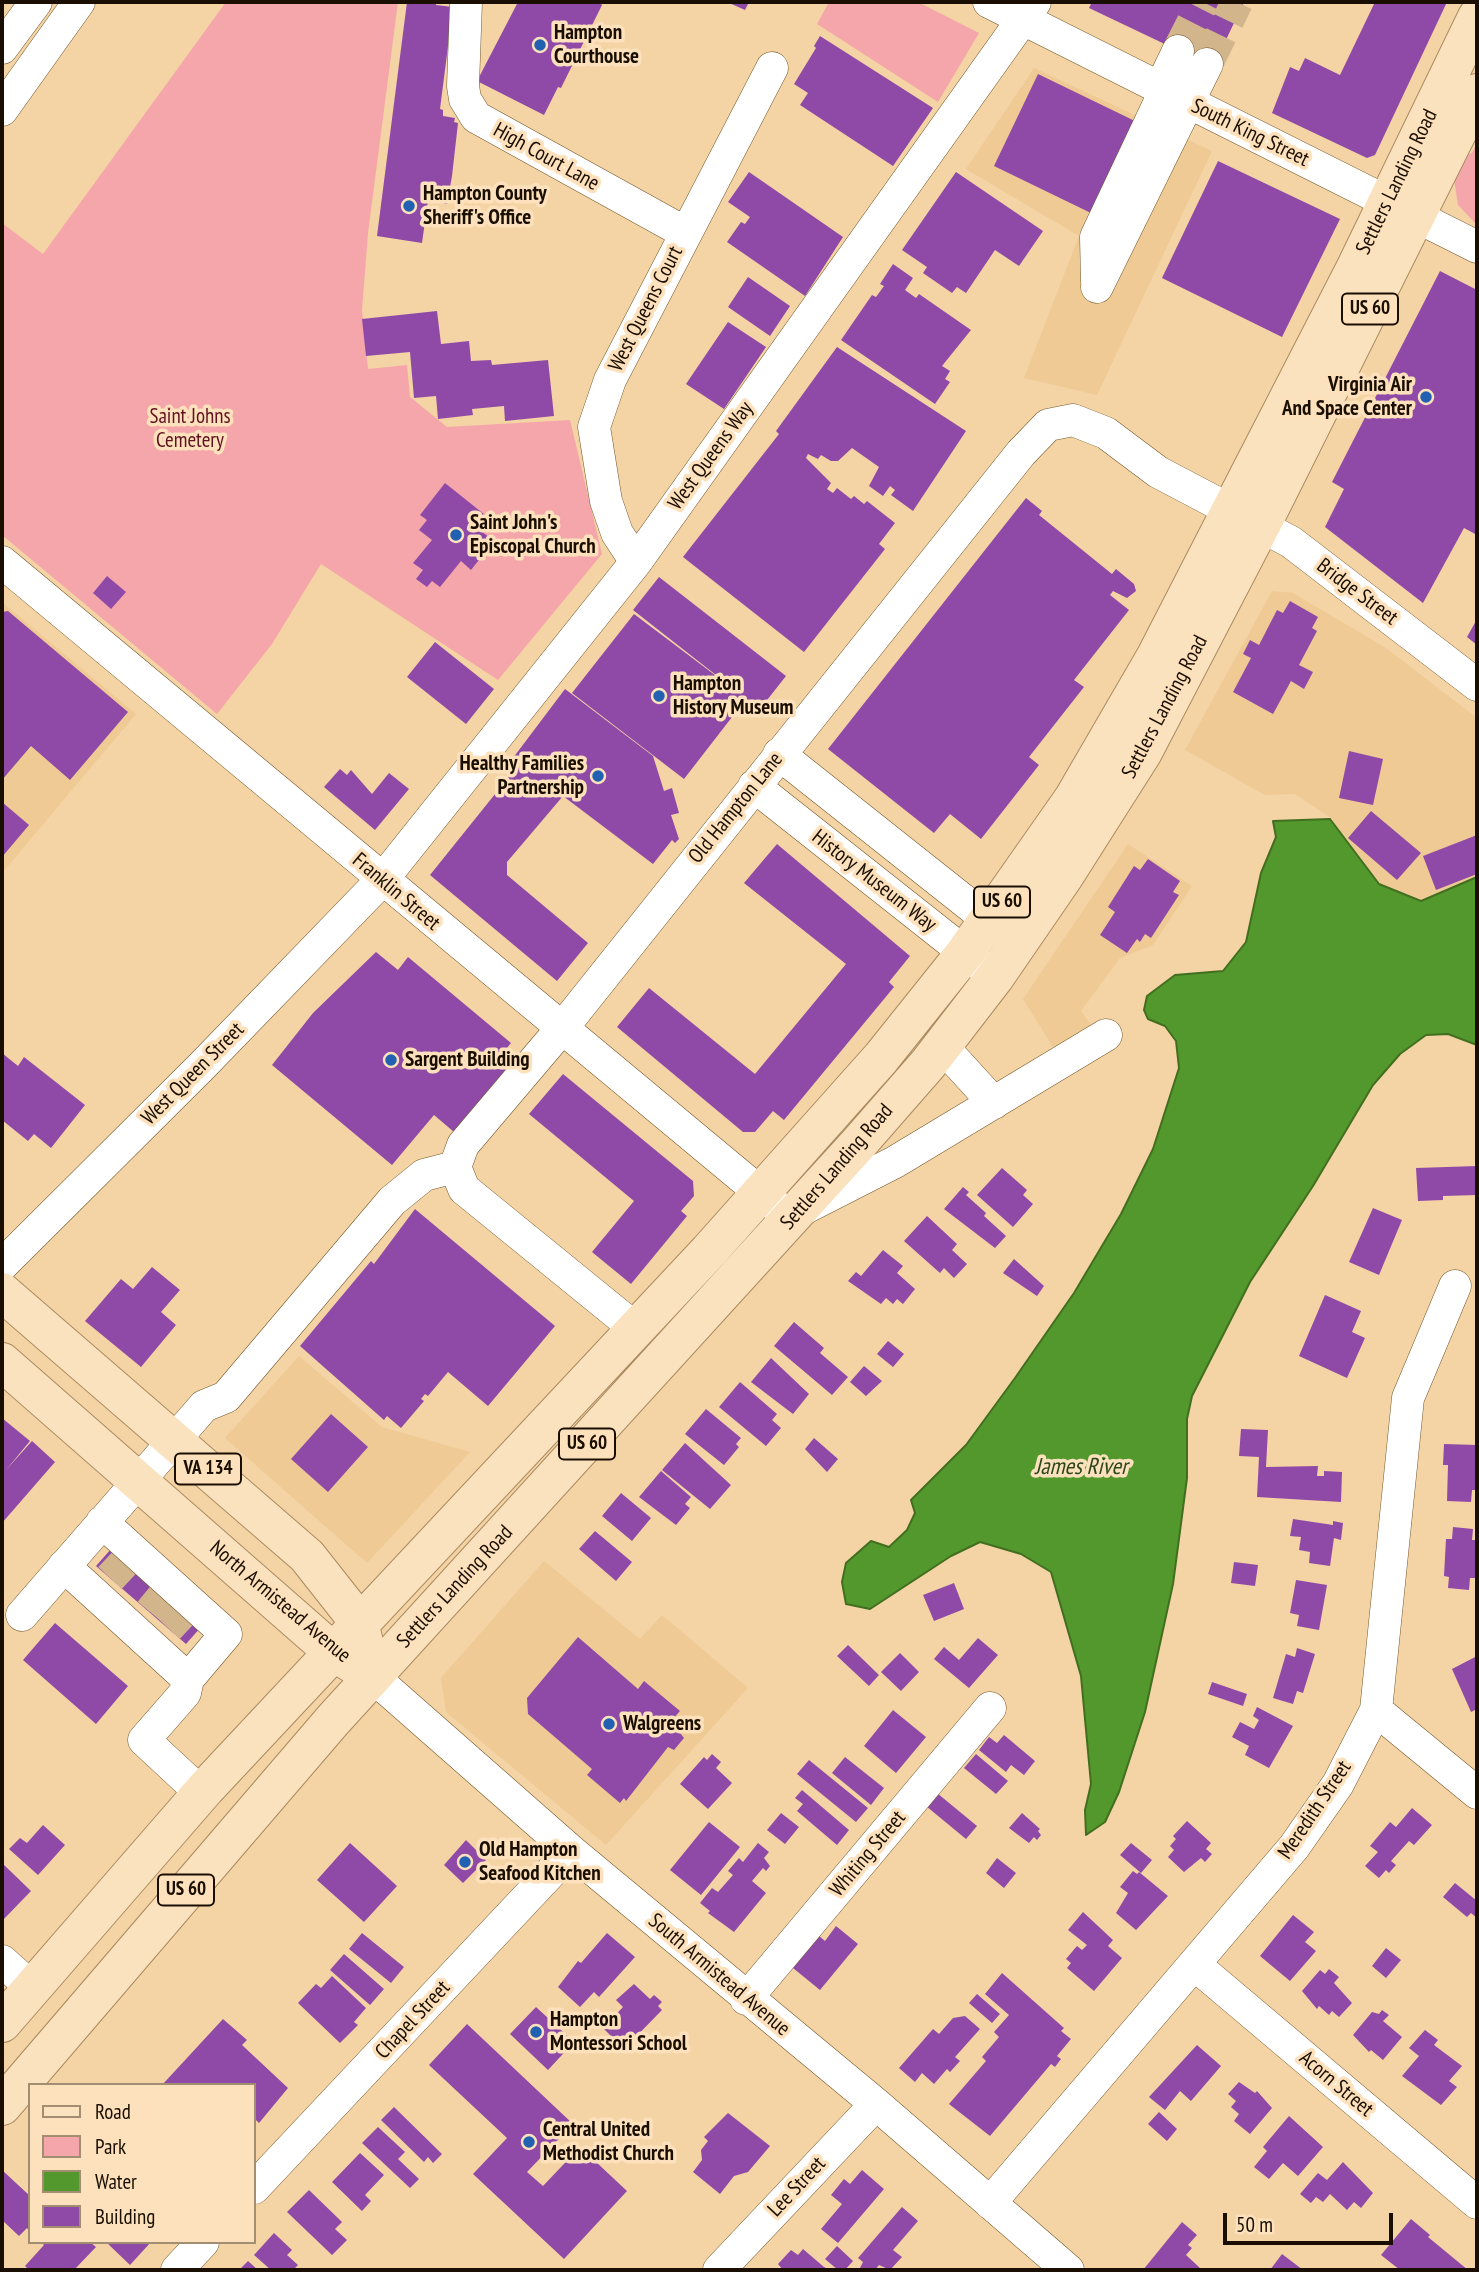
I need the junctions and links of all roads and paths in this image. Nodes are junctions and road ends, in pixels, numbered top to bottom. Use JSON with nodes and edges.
{"nodes":[{"id":1,"x":36,"y":2,"type":"edge"},
{"id":2,"x":79,"y":2,"type":"edge"},
{"id":3,"x":466,"y":2,"type":"edge"},
{"id":4,"x":989,"y":2,"type":"edge"},
{"id":5,"x":1029,"y":10,"type":"edge"},
{"id":6,"x":1477,"y":17,"type":"edge"},
{"id":7,"x":2,"y":48,"type":"edge"},
{"id":8,"x":1193,"y":58,"type":"tunnel mouth"},
{"id":9,"x":772,"y":68,"type":"dead end"},
{"id":10,"x":1477,"y":93,"type":"edge"},
{"id":11,"x":1173,"y":95,"type":"junction"},
{"id":12,"x":2,"y":110,"type":"edge"},
{"id":13,"x":1403,"y":209,"type":"junction"},
{"id":14,"x":684,"y":232,"type":"junction"},
{"id":15,"x":1477,"y":247,"type":"edge"},
{"id":16,"x":1097,"y":283,"type":"dead end"},
{"id":17,"x":1246,"y":517,"type":"junction"},
{"id":18,"x":2,"y":562,"type":"edge"},
{"id":19,"x":636,"y":562,"type":"junction"},
{"id":20,"x":1477,"y":685,"type":"edge"},
{"id":21,"x":779,"y":754,"type":"junction"},
{"id":22,"x":754,"y":786,"type":"junction"},
{"id":23,"x":936,"y":878,"type":"junction"},
{"id":24,"x":382,"y":880,"type":"junction"},
{"id":25,"x":909,"y":908,"type":"junction"},
{"id":26,"x":989,"y":920,"type":"junction"},
{"id":27,"x":1018,"y":944,"type":"junction"},
{"id":28,"x":965,"y":953,"type":"junction"},
{"id":29,"x":995,"y":976,"type":"junction"},
{"id":30,"x":563,"y":1027,"type":"junction"},
{"id":31,"x":1106,"y":1035,"type":"dead end"},
{"id":32,"x":942,"y":1046,"type":"junction"},
{"id":33,"x":994,"y":1103,"type":"junction"},
{"id":34,"x":455,"y":1167,"type":"junction"},
{"id":35,"x":761,"y":1192,"type":"junction"},
{"id":36,"x":795,"y":1215,"type":"junction"},
{"id":37,"x":2,"y":1265,"type":"edge"},
{"id":38,"x":1455,"y":1286,"type":"dead end"},
{"id":39,"x":2,"y":1292,"type":"edge"},
{"id":40,"x":636,"y":1329,"type":"junction"},
{"id":41,"x":2,"y":1362,"type":"edge"},
{"id":42,"x":174,"y":1440,"type":"junction"},
{"id":43,"x":139,"y":1480,"type":"junction"},
{"id":44,"x":102,"y":1522,"type":"junction"},
{"id":45,"x":64,"y":1566,"type":"junction"},
{"id":46,"x":146,"y":1597,"type":"junction"},
{"id":47,"x":22,"y":1615,"type":"dead end"},
{"id":48,"x":359,"y":1622,"type":"junction"},
{"id":49,"x":332,"y":1651,"type":"junction"},
{"id":50,"x":372,"y":1676,"type":"junction"},
{"id":51,"x":188,"y":1679,"type":"junction"},
{"id":52,"x":990,"y":1708,"type":"dead end"},
{"id":53,"x":1376,"y":1710,"type":"junction"},
{"id":54,"x":201,"y":1793,"type":"junction"},
{"id":55,"x":1477,"y":1793,"type":"edge"},
{"id":56,"x":571,"y":1851,"type":"junction"},
{"id":57,"x":2,"y":1961,"type":"edge"},
{"id":58,"x":1194,"y":1964,"type":"junction"},
{"id":59,"x":32,"y":1988,"type":"junction"},
{"id":60,"x":746,"y":1999,"type":"junction"},
{"id":61,"x":2,"y":2023,"type":"edge"},
{"id":62,"x":876,"y":2104,"type":"junction"},
{"id":63,"x":2,"y":2106,"type":"edge"},
{"id":64,"x":256,"y":2186,"type":"edge"},
{"id":65,"x":990,"y":2203,"type":"junction"},
{"id":66,"x":1477,"y":2203,"type":"edge"},
{"id":67,"x":201,"y":2244,"type":"edge"},
{"id":68,"x":177,"y":2270,"type":"edge"},
{"id":69,"x":719,"y":2270,"type":"edge"},
{"id":70,"x":1068,"y":2270,"type":"edge"}],
"edges":[{"from":1,"to":7,"type":"street"},
{"from":2,"to":12,"type":"street"},
{"from":3,"to":14,"type":"street","name":"High Court Lane"},
{"from":4,"to":5,"type":"street","name":"South King Street"},
{"from":5,"to":11,"type":"street","name":"South King Street"},
{"from":5,"to":19,"type":"street","name":"West Queens Way"},
{"from":6,"to":13,"type":"main road","name":"Settlers Landing Road","number":"US 60"},
{"from":8,"to":11,"type":"street"},
{"from":9,"to":14,"type":"street","name":"West Queens Court"},
{"from":10,"to":13,"type":"main road","name":"Settlers Landing Road","number":"US 60"},
{"from":11,"to":13,"type":"street","name":"South King Street"},
{"from":11,"to":16,"type":"street"},
{"from":13,"to":15,"type":"street","name":"South King Street"},
{"from":13,"to":17,"type":"main road","name":"Settlers Landing Road","number":"US 60"},
{"from":14,"to":19,"type":"street","name":"West Queens Court"},
{"from":17,"to":20,"type":"street","name":"Bridge Street"},
{"from":17,"to":21,"type":"street","name":"Old Hampton Lane"},
{"from":17,"to":26,"type":"main road","name":"Settlers Landing Road","number":"US 60"},
{"from":17,"to":27,"type":"main road","name":"Settlers Landing Road","number":"US 60"},
{"from":18,"to":24,"type":"street","name":"Franklin Street"},
{"from":19,"to":24,"type":"street","name":"West Queens Way"},
{"from":21,"to":22,"type":"street","name":"Old Hampton Lane"},
{"from":21,"to":23,"type":"street","name":"History Museum Way"},
{"from":22,"to":25,"type":"street","name":"History Museum Way"},
{"from":22,"to":30,"type":"street","name":"Old Hampton Lane"},
{"from":23,"to":25,"type":"street"},
{"from":23,"to":26,"type":"street","name":"History Museum Way"},
{"from":24,"to":30,"type":"street","name":"Franklin Street"},
{"from":24,"to":37,"type":"street","name":"West Queen Street"},
{"from":25,"to":28,"type":"street","name":"History Museum Way"},
{"from":26,"to":27,"type":"street","name":"History Museum Way"},
{"from":26,"to":28,"type":"main road","name":"Settlers Landing Road","number":"US 60"},
{"from":27,"to":29,"type":"main road","name":"Settlers Landing Road","number":"US 60"},
{"from":28,"to":29,"type":"street","name":"History Museum Way"},
{"from":28,"to":35,"type":"main road","name":"Settlers Landing Road","number":"US 60"},
{"from":29,"to":32,"type":"main road","name":"Settlers Landing Road","number":"US 60"},
{"from":30,"to":34,"type":"street","name":"Old Hampton Lane"},
{"from":30,"to":35,"type":"street","name":"Franklin Street"},
{"from":31,"to":33,"type":"street"},
{"from":32,"to":33,"type":"street"},
{"from":32,"to":36,"type":"main road","name":"Settlers Landing Road","number":"US 60"},
{"from":33,"to":36,"type":"street"},
{"from":34,"to":40,"type":"street"},
{"from":34,"to":42,"type":"street"},
{"from":35,"to":36,"type":"street","name":"Franklin Street"},
{"from":35,"to":40,"type":"main road","name":"Settlers Landing Road","number":"US 60"},
{"from":36,"to":50,"type":"main road","name":"Settlers Landing Road","number":"US 60"},
{"from":38,"to":53,"type":"street","name":"Meredith Street"},
{"from":39,"to":42,"type":"main road","name":"North Armistead Avenue","number":"VA 134"},
{"from":40,"to":48,"type":"main road","name":"Settlers Landing Road","number":"US 60"},
{"from":41,"to":43,"type":"main road","name":"North Armistead Avenue","number":"VA 134"},
{"from":42,"to":43,"type":"street"},
{"from":42,"to":48,"type":"main road","name":"North Armistead Avenue","number":"VA 134"},
{"from":43,"to":44,"type":"street"},
{"from":43,"to":49,"type":"main road","name":"North Armistead Avenue","number":"VA 134"},
{"from":44,"to":45,"type":"street"},
{"from":44,"to":46,"type":"street"},
{"from":45,"to":46,"type":"street"},
{"from":45,"to":47,"type":"street"},
{"from":46,"to":51,"type":"street"},
{"from":46,"to":51,"type":"street"},
{"from":48,"to":49,"type":"main road","name":"Settlers Landing Road","number":"US 60"},
{"from":48,"to":50,"type":"main road","name":"North Armistead Avenue","number":"VA 134"},
{"from":49,"to":50,"type":"main road","name":"North Armistead Avenue","number":"VA 134"},
{"from":49,"to":54,"type":"main road","name":"Settlers Landing Road","number":"US 60"},
{"from":50,"to":56,"type":"street","name":"South Armistead Avenue"},
{"from":50,"to":63,"type":"main road","name":"Settlers Landing Road","number":"US 60"},
{"from":51,"to":54,"type":"street"},
{"from":52,"to":60,"type":"street","name":"Whiting Street"},
{"from":53,"to":55,"type":"street"},
{"from":53,"to":58,"type":"street","name":"Meredith Street"},
{"from":54,"to":59,"type":"main road","name":"Settlers Landing Road","number":"US 60"},
{"from":56,"to":60,"type":"street","name":"South Armistead Avenue"},
{"from":56,"to":64,"type":"street","name":"Chapel Street"},
{"from":57,"to":59,"type":"street"},
{"from":58,"to":65,"type":"street","name":"Meredith Street"},
{"from":58,"to":66,"type":"street","name":"Acorn Street"},
{"from":59,"to":61,"type":"main road","name":"Settlers Landing Road","number":"US 60"},
{"from":60,"to":62,"type":"street","name":"South Armistead Avenue"},
{"from":62,"to":65,"type":"street","name":"South Armistead Avenue"},
{"from":62,"to":69,"type":"street","name":"Lee Street"},
{"from":65,"to":70,"type":"street","name":"South Armistead Avenue"},
{"from":67,"to":68,"type":"street"}]}
